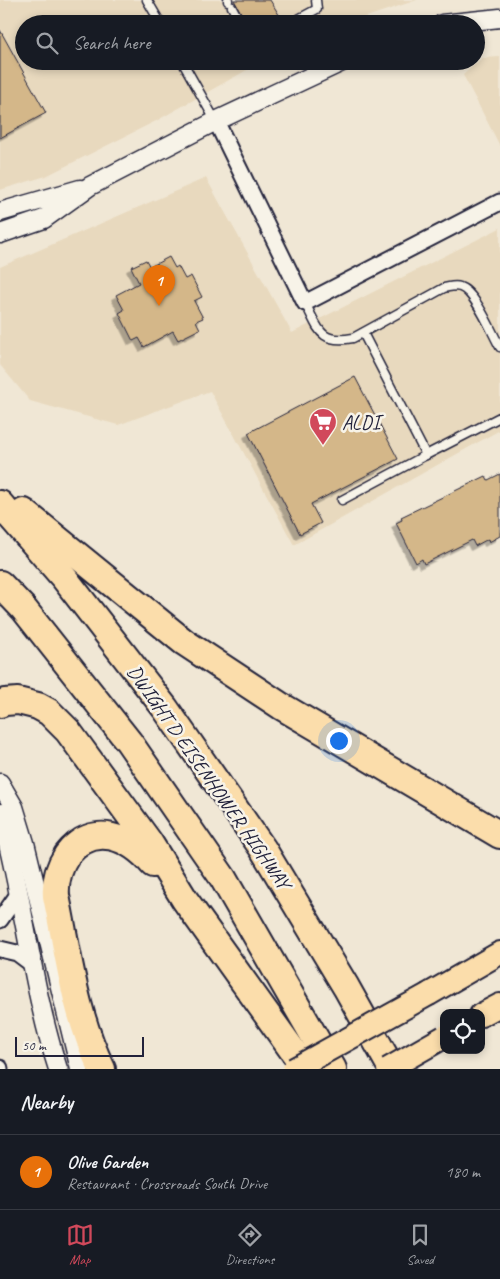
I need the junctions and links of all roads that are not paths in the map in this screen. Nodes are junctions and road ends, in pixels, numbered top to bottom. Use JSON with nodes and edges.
{"nodes":[{"id":1,"x":147,"y":0,"type":"edge"},
{"id":2,"x":316,"y":0,"type":"edge"},
{"id":3,"x":229,"y":3,"type":"edge"},
{"id":4,"x":156,"y":15,"type":"edge"},
{"id":5,"x":235,"y":15,"type":"edge"},
{"id":6,"x":306,"y":15,"type":"edge"},
{"id":7,"x":500,"y":18,"type":"edge"},
{"id":8,"x":485,"y":20,"type":"edge"},
{"id":9,"x":187,"y":70,"type":"edge"},
{"id":10,"x":325,"y":70,"type":"edge"},
{"id":11,"x":216,"y":121,"type":"junction"},
{"id":12,"x":90,"y":186,"type":"junction"},
{"id":13,"x":500,"y":202,"type":"edge"},
{"id":14,"x":0,"y":212,"type":"edge"},
{"id":15,"x":0,"y":234,"type":"edge"},
{"id":16,"x":305,"y":303,"type":"junction"},
{"id":17,"x":363,"y":333,"type":"junction"},
{"id":18,"x":500,"y":347,"type":"edge"},
{"id":19,"x":500,"y":416,"type":"edge"},
{"id":20,"x":426,"y":456,"type":"junction"},
{"id":21,"x":0,"y":492,"type":"edge"},
{"id":22,"x":342,"y":500,"type":"dead end"},
{"id":23,"x":0,"y":504,"type":"edge"},
{"id":24,"x":0,"y":584,"type":"edge"},
{"id":25,"x":0,"y":704,"type":"edge"},
{"id":26,"x":0,"y":783,"type":"edge"},
{"id":27,"x":0,"y":813,"type":"edge"},
{"id":28,"x":500,"y":835,"type":"edge"},
{"id":29,"x":19,"y":893,"type":"junction"},
{"id":30,"x":185,"y":900,"type":"junction"},
{"id":31,"x":0,"y":920,"type":"edge"},
{"id":32,"x":0,"y":949,"type":"edge"},
{"id":33,"x":500,"y":953,"type":"edge"},
{"id":34,"x":33,"y":965,"type":"junction"},
{"id":35,"x":500,"y":1005,"type":"edge"},
{"id":36,"x":485,"y":1014,"type":"edge"},
{"id":37,"x":440,"y":1039,"type":"edge"},
{"id":38,"x":58,"y":1069,"type":"edge"},
{"id":39,"x":80,"y":1069,"type":"edge"},
{"id":40,"x":102,"y":1069,"type":"edge"},
{"id":41,"x":294,"y":1069,"type":"edge"},
{"id":42,"x":306,"y":1069,"type":"edge"},
{"id":43,"x":333,"y":1069,"type":"edge"},
{"id":44,"x":388,"y":1069,"type":"edge"},
{"id":45,"x":392,"y":1069,"type":"edge"}],
"edges":[{"from":1,"to":4,"type":"lane"},
{"from":2,"to":6,"type":"lane"},
{"from":3,"to":5,"type":"lane"},
{"from":7,"to":8,"type":"street"},
{"from":9,"to":11,"type":"lane"},
{"from":10,"to":11,"type":"street"},
{"from":11,"to":12,"type":"street"},
{"from":11,"to":16,"type":"street"},
{"from":12,"to":14,"type":"street"},
{"from":12,"to":15,"type":"street"},
{"from":13,"to":16,"type":"street"},
{"from":16,"to":17,"type":"lane"},
{"from":17,"to":18,"type":"lane"},
{"from":17,"to":20,"type":"lane"},
{"from":19,"to":20,"type":"lane"},
{"from":20,"to":22,"type":"lane"},
{"from":21,"to":28,"type":"highway"},
{"from":23,"to":45,"type":"highway","name":"DWIGHT D EISENHOWER HIGHWAY"},
{"from":24,"to":43,"type":"highway"},
{"from":25,"to":30,"type":"highway"},
{"from":26,"to":39,"type":"street"},
{"from":27,"to":29,"type":"street"},
{"from":29,"to":31,"type":"street"},
{"from":29,"to":34,"type":"street"},
{"from":30,"to":40,"type":"highway"},
{"from":30,"to":42,"type":"highway"},
{"from":32,"to":34,"type":"street"},
{"from":33,"to":41,"type":"main road","bridge":true},
{"from":34,"to":38,"type":"street"},
{"from":35,"to":36,"type":"main road"},
{"from":37,"to":44,"type":"main road","bridge":true}]}
